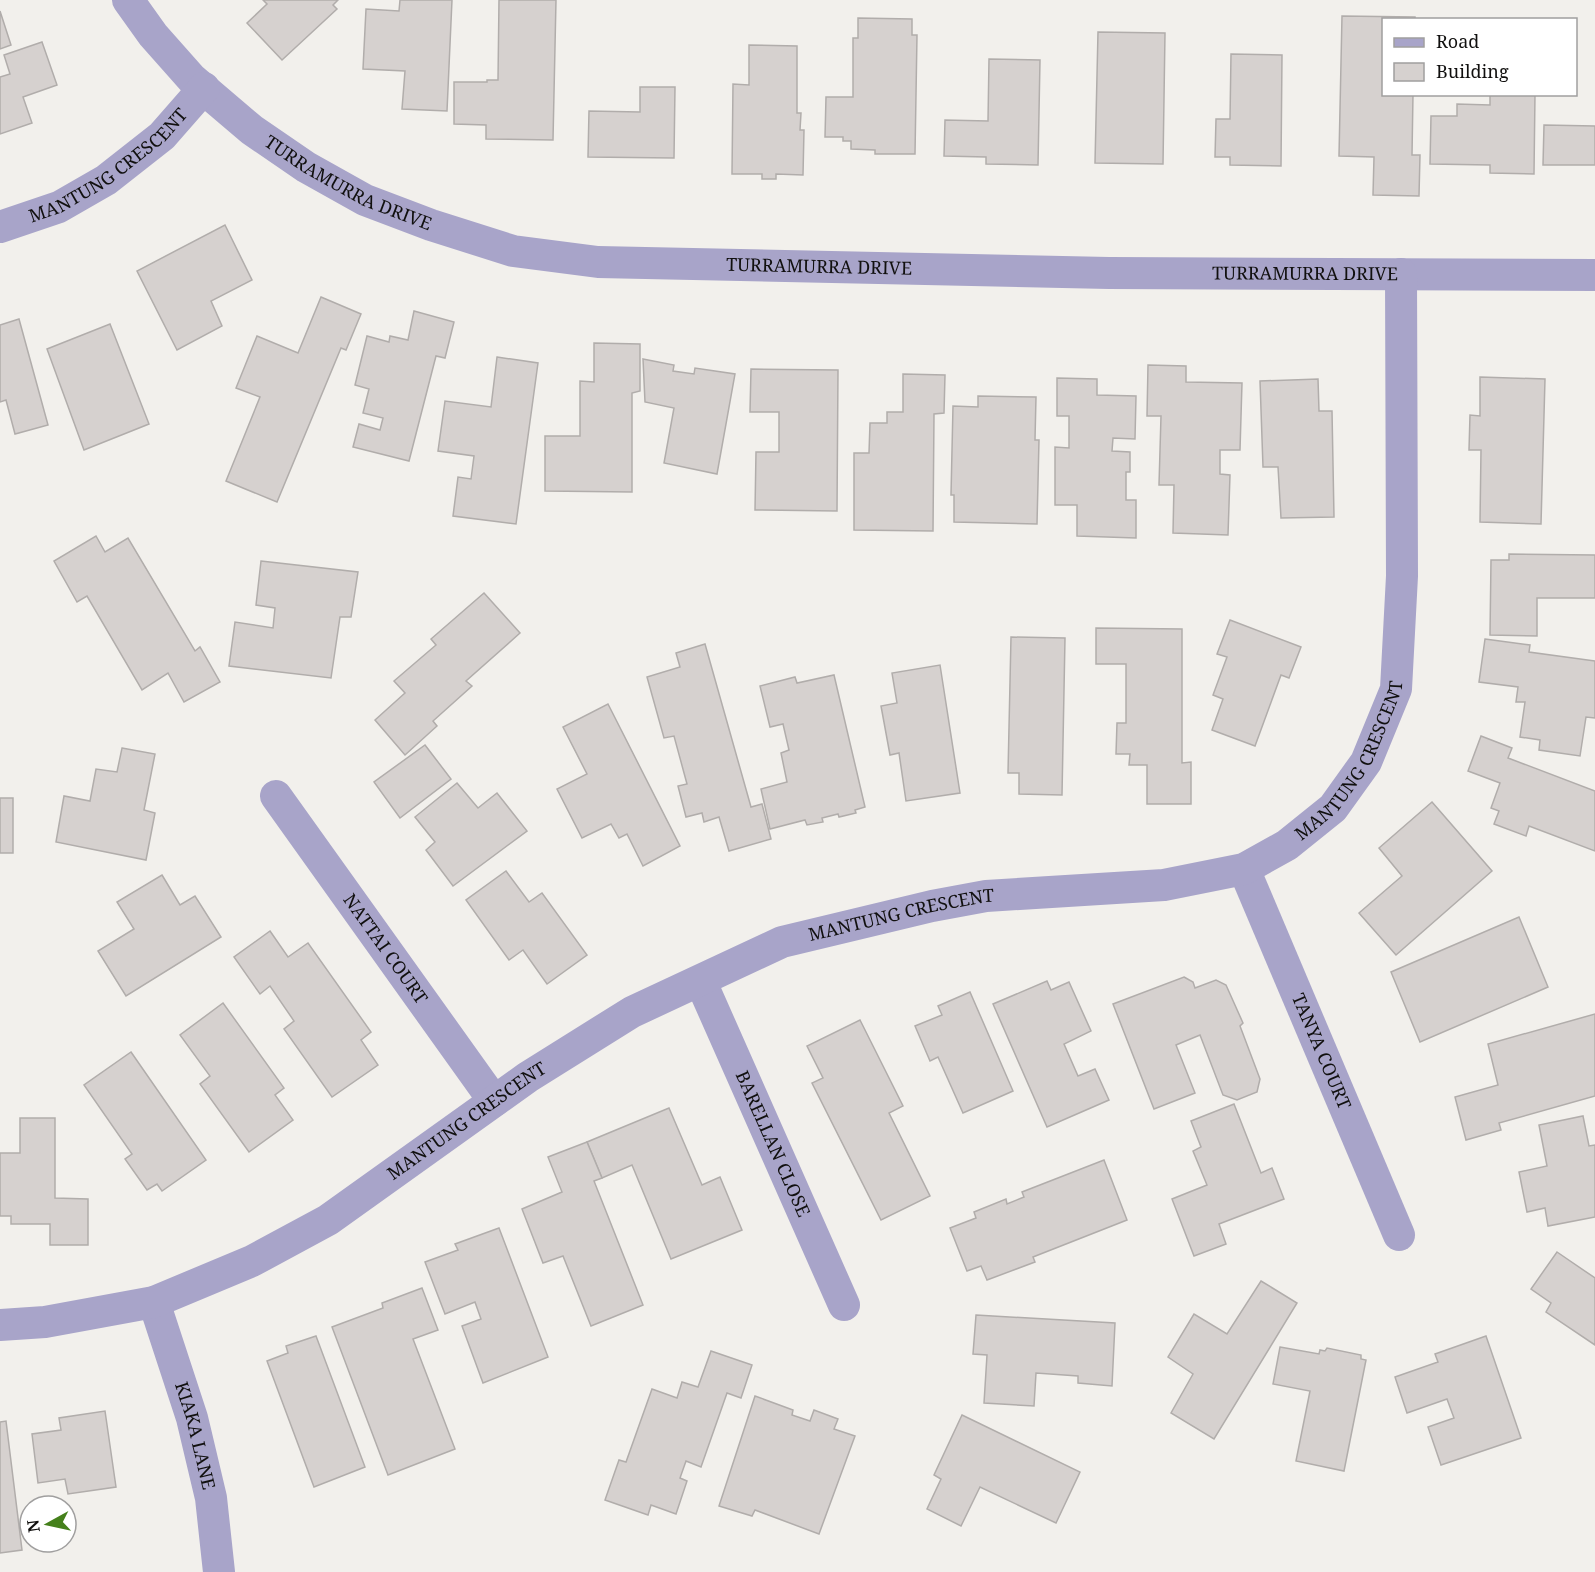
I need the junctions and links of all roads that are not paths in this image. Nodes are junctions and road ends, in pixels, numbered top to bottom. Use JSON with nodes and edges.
{"nodes":[{"id":1,"x":128,"y":0,"type":"edge"},
{"id":2,"x":204,"y":88,"type":"junction"},
{"id":3,"x":0,"y":227,"type":"edge"},
{"id":4,"x":1401,"y":273,"type":"junction"},
{"id":5,"x":1595,"y":276,"type":"edge"},
{"id":6,"x":276,"y":796,"type":"dead end"},
{"id":7,"x":1244,"y":869,"type":"junction"},
{"id":8,"x":701,"y":982,"type":"junction"},
{"id":9,"x":494,"y":1101,"type":"junction"},
{"id":10,"x":1399,"y":1235,"type":"dead end"},
{"id":11,"x":154,"y":1302,"type":"junction"},
{"id":12,"x":844,"y":1305,"type":"dead end"},
{"id":13,"x":0,"y":1325,"type":"edge"},
{"id":14,"x":219,"y":1572,"type":"edge"}],
"edges":[{"from":1,"to":2,"type":"street","name":"TURRAMURRA DRIVE"},
{"from":2,"to":3,"type":"street","name":"MANTUNG CRESCENT"},
{"from":2,"to":4,"type":"street","name":"TURRAMURRA DRIVE"},
{"from":4,"to":5,"type":"street","name":"TURRAMURRA DRIVE"},
{"from":4,"to":7,"type":"street","name":"MANTUNG CRESCENT"},
{"from":6,"to":9,"type":"street","name":"NATTAI COURT"},
{"from":7,"to":8,"type":"street","name":"MANTUNG CRESCENT"},
{"from":7,"to":10,"type":"street","name":"TANYA COURT"},
{"from":8,"to":9,"type":"street","name":"MANTUNG CRESCENT"},
{"from":8,"to":12,"type":"street","name":"BARELLAN CLOSE"},
{"from":9,"to":11,"type":"street","name":"MANTUNG CRESCENT"},
{"from":11,"to":13,"type":"street","name":"MANTUNG CRESCENT"},
{"from":11,"to":14,"type":"street","name":"KIAKA LANE"}]}
